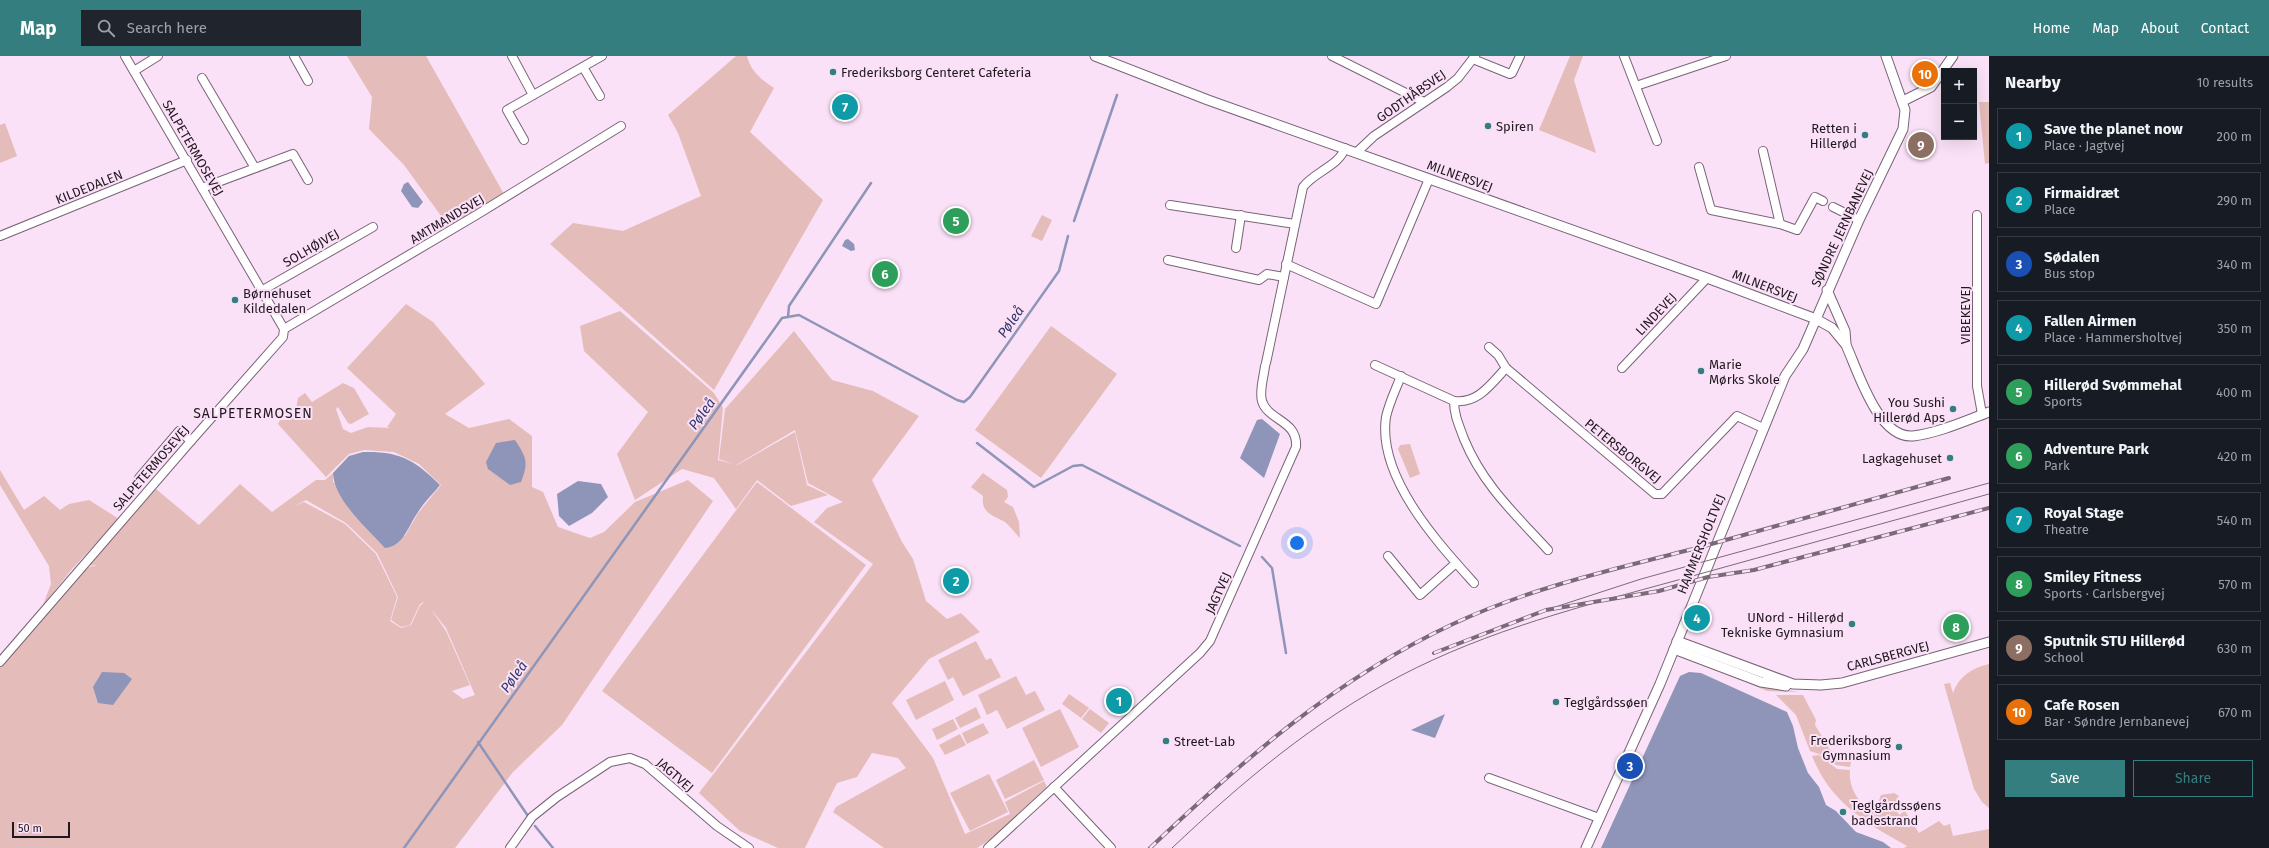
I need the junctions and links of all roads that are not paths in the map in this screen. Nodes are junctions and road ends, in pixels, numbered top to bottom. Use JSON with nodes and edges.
{"nodes":[{"id":1,"x":125,"y":56,"type":"edge"},
{"id":2,"x":158,"y":56,"type":"edge"},
{"id":3,"x":294,"y":56,"type":"edge"},
{"id":4,"x":512,"y":56,"type":"edge"},
{"id":5,"x":602,"y":56,"type":"edge"},
{"id":6,"x":1095,"y":56,"type":"edge"},
{"id":7,"x":1332,"y":56,"type":"edge"},
{"id":8,"x":1520,"y":56,"type":"edge"},
{"id":9,"x":1624,"y":56,"type":"edge"},
{"id":10,"x":1726,"y":56,"type":"edge"},
{"id":11,"x":1886,"y":56,"type":"edge"},
{"id":12,"x":1953,"y":56,"type":"edge"},
{"id":13,"x":1474,"y":58,"type":"edge"},
{"id":14,"x":583,"y":67,"type":"junction"},
{"id":15,"x":134,"y":71,"type":"junction"},
{"id":16,"x":202,"y":78,"type":"dead end"},
{"id":17,"x":308,"y":81,"type":"dead end"},
{"id":18,"x":1636,"y":86,"type":"junction"},
{"id":19,"x":533,"y":95,"type":"junction"},
{"id":20,"x":600,"y":96,"type":"dead end"},
{"id":21,"x":1903,"y":101,"type":"junction"},
{"id":22,"x":1424,"y":102,"type":"junction"},
{"id":23,"x":621,"y":126,"type":"dead end"},
{"id":24,"x":524,"y":140,"type":"dead end"},
{"id":25,"x":1657,"y":141,"type":"dead end"},
{"id":26,"x":1345,"y":148,"type":"junction"},
{"id":27,"x":1763,"y":151,"type":"dead end"},
{"id":28,"x":1357,"y":152,"type":"junction"},
{"id":29,"x":187,"y":160,"type":"junction"},
{"id":30,"x":1699,"y":167,"type":"dead end"},
{"id":31,"x":255,"y":168,"type":"junction"},
{"id":32,"x":1429,"y":179,"type":"junction"},
{"id":33,"x":308,"y":180,"type":"dead end"},
{"id":34,"x":202,"y":188,"type":"junction"},
{"id":35,"x":1823,"y":201,"type":"dead end"},
{"id":36,"x":1170,"y":205,"type":"dead end"},
{"id":37,"x":1833,"y":207,"type":"dead end"},
{"id":38,"x":1241,"y":215,"type":"junction"},
{"id":39,"x":1977,"y":215,"type":"dead end"},
{"id":40,"x":1859,"y":220,"type":"junction"},
{"id":41,"x":1295,"y":224,"type":"junction"},
{"id":42,"x":1780,"y":224,"type":"junction"},
{"id":43,"x":373,"y":227,"type":"dead end"},
{"id":44,"x":0,"y":236,"type":"edge"},
{"id":45,"x":1236,"y":248,"type":"dead end"},
{"id":46,"x":1168,"y":260,"type":"dead end"},
{"id":47,"x":1286,"y":264,"type":"junction"},
{"id":48,"x":1284,"y":277,"type":"junction"},
{"id":49,"x":1707,"y":278,"type":"junction"},
{"id":50,"x":1827,"y":290,"type":"junction"},
{"id":51,"x":262,"y":291,"type":"junction"},
{"id":52,"x":1816,"y":319,"type":"junction"},
{"id":53,"x":284,"y":329,"type":"junction"},
{"id":54,"x":1846,"y":345,"type":"junction"},
{"id":55,"x":1489,"y":347,"type":"dead end"},
{"id":56,"x":1375,"y":366,"type":"dead end"},
{"id":57,"x":1506,"y":368,"type":"junction"},
{"id":58,"x":1622,"y":368,"type":"dead end"},
{"id":59,"x":1401,"y":376,"type":"junction"},
{"id":60,"x":1454,"y":401,"type":"junction"},
{"id":61,"x":1986,"y":413,"type":"edge"},
{"id":62,"x":1764,"y":428,"type":"junction"},
{"id":63,"x":191,"y":440,"type":"junction"},
{"id":64,"x":139,"y":478,"type":"dead end"},
{"id":65,"x":1548,"y":550,"type":"dead end"},
{"id":66,"x":1388,"y":556,"type":"dead end"},
{"id":67,"x":1456,"y":563,"type":"junction"},
{"id":68,"x":1474,"y":583,"type":"dead end"},
{"id":69,"x":1989,"y":642,"type":"edge"},
{"id":70,"x":1675,"y":645,"type":"junction"},
{"id":71,"x":0,"y":662,"type":"edge"},
{"id":72,"x":1489,"y":778,"type":"dead end"},
{"id":73,"x":1054,"y":787,"type":"junction"},
{"id":74,"x":1599,"y":818,"type":"junction"},
{"id":75,"x":510,"y":848,"type":"edge"},
{"id":76,"x":749,"y":848,"type":"edge"},
{"id":77,"x":988,"y":848,"type":"edge"},
{"id":78,"x":1111,"y":848,"type":"edge"},
{"id":79,"x":1586,"y":848,"type":"edge"}],
"edges":[{"from":1,"to":15,"type":"street","name":"SALPETERMOSEVEJ"},
{"from":2,"to":15,"type":"street"},
{"from":3,"to":17,"type":"street"},
{"from":4,"to":19,"type":"street"},
{"from":5,"to":14,"type":"street"},
{"from":6,"to":26,"type":"street","name":"MILNERSVEJ"},
{"from":7,"to":22,"type":"street"},
{"from":8,"to":13,"type":"street"},
{"from":9,"to":18,"type":"street"},
{"from":10,"to":18,"type":"street"},
{"from":11,"to":21,"type":"street","name":"SØNDRE JERNBANEVEJ"},
{"from":12,"to":21,"type":"street"},
{"from":13,"to":22,"type":"street","name":"GODTHÅBSVEJ"},
{"from":14,"to":19,"type":"street"},
{"from":14,"to":20,"type":"street"},
{"from":15,"to":29,"type":"street","name":"SALPETERMOSEVEJ"},
{"from":16,"to":31,"type":"street"},
{"from":18,"to":25,"type":"street"},
{"from":19,"to":24,"type":"street"},
{"from":21,"to":40,"type":"street","name":"SØNDRE JERNBANEVEJ"},
{"from":22,"to":28,"type":"street","name":"GODTHÅBSVEJ"},
{"from":23,"to":53,"type":"street","name":"AMTMANDSVEJ"},
{"from":26,"to":28,"type":"street","name":"MILNERSVEJ"},
{"from":26,"to":41,"type":"street"},
{"from":27,"to":42,"type":"street"},
{"from":28,"to":32,"type":"street","name":"MILNERSVEJ"},
{"from":29,"to":34,"type":"street","name":"SALPETERMOSEVEJ"},
{"from":29,"to":44,"type":"street","name":"KILDEDALEN"},
{"from":30,"to":42,"type":"street"},
{"from":31,"to":33,"type":"street"},
{"from":31,"to":34,"type":"street"},
{"from":32,"to":47,"type":"street"},
{"from":32,"to":49,"type":"street","name":"MILNERSVEJ"},
{"from":34,"to":51,"type":"street","name":"SALPETERMOSEVEJ"},
{"from":35,"to":42,"type":"street"},
{"from":36,"to":38,"type":"street"},
{"from":37,"to":40,"type":"street"},
{"from":38,"to":41,"type":"street"},
{"from":38,"to":45,"type":"street"},
{"from":39,"to":61,"type":"street","name":"VIBEKEVEJ"},
{"from":40,"to":50,"type":"street","name":"SØNDRE JERNBANEVEJ"},
{"from":41,"to":47,"type":"street"},
{"from":43,"to":51,"type":"street","name":"SOLHØJVEJ"},
{"from":46,"to":48,"type":"street"},
{"from":47,"to":48,"type":"street"},
{"from":48,"to":73,"type":"street","name":"JAGTVEJ"},
{"from":49,"to":52,"type":"street","name":"MILNERSVEJ"},
{"from":49,"to":58,"type":"street","name":"LINDEVEJ"},
{"from":50,"to":52,"type":"street","name":"SØNDRE JERNBANEVEJ"},
{"from":50,"to":54,"type":"street"},
{"from":51,"to":53,"type":"street","name":"SALPETERMOSEVEJ"},
{"from":52,"to":54,"type":"street"},
{"from":52,"to":62,"type":"street","name":"HAMMERSHOLTVEJ"},
{"from":53,"to":63,"type":"street","name":"SALPETERMOSEVEJ"},
{"from":54,"to":61,"type":"street"},
{"from":55,"to":57,"type":"street","name":"PETERSBORGVEJ"},
{"from":56,"to":59,"type":"street"},
{"from":57,"to":60,"type":"street"},
{"from":57,"to":62,"type":"street","name":"PETERSBORGVEJ"},
{"from":59,"to":60,"type":"street"},
{"from":59,"to":67,"type":"street"},
{"from":60,"to":65,"type":"street"},
{"from":62,"to":70,"type":"street","name":"HAMMERSHOLTVEJ"},
{"from":63,"to":64,"type":"street"},
{"from":63,"to":71,"type":"street","name":"SALPETERMOSEVEJ"},
{"from":66,"to":67,"type":"street"},
{"from":67,"to":68,"type":"street"},
{"from":69,"to":70,"type":"street","name":"CARLSBERGVEJ"},
{"from":70,"to":74,"type":"street","name":"HAMMERSHOLTVEJ"},
{"from":72,"to":74,"type":"street"},
{"from":73,"to":77,"type":"street","name":"JAGTVEJ"},
{"from":73,"to":78,"type":"street"},
{"from":74,"to":79,"type":"street","name":"HAMMERSHOLTVEJ"},
{"from":75,"to":76,"type":"street","name":"JAGTVEJ"}]}
